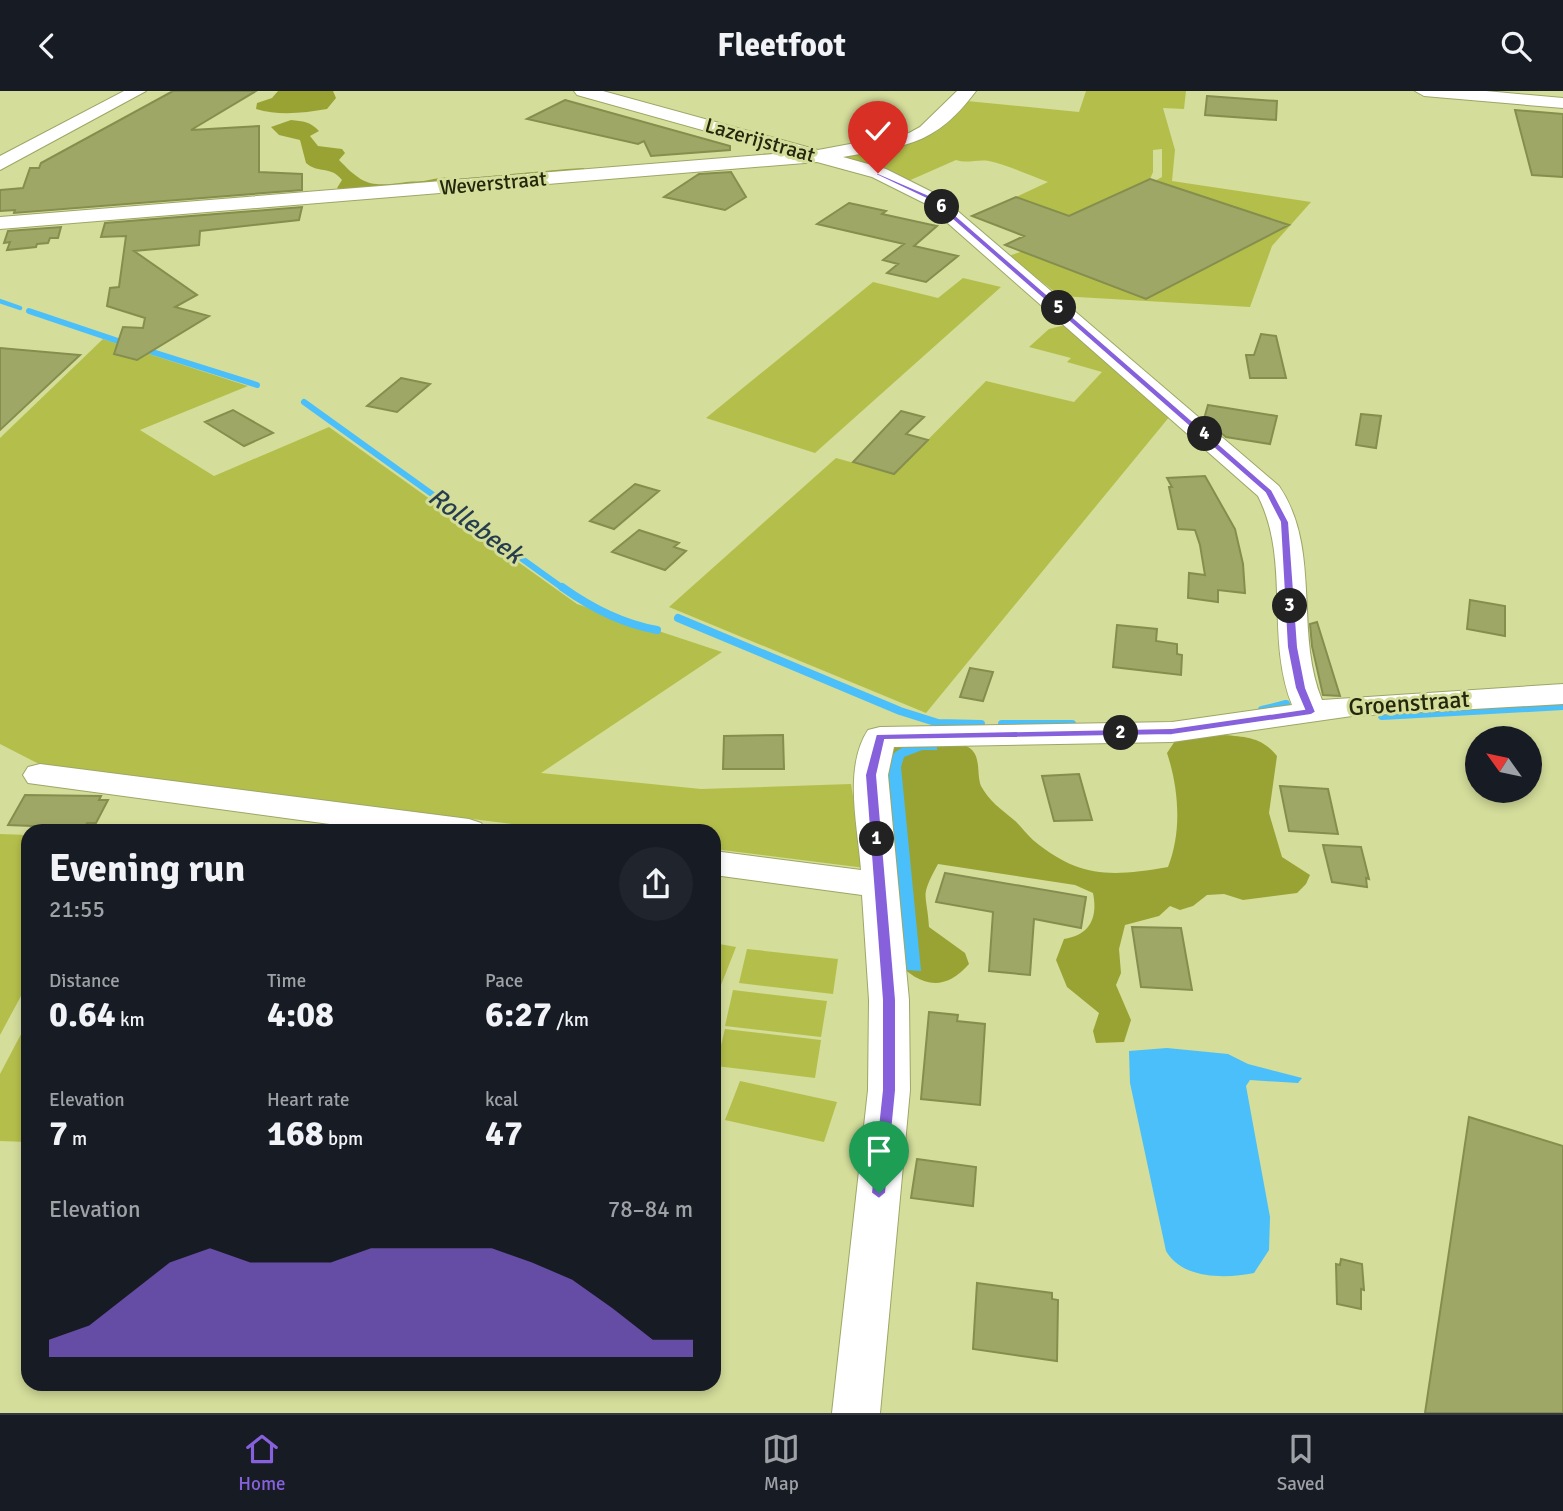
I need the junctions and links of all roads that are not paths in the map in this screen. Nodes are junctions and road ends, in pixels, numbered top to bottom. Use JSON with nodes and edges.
{"nodes":[{"id":1,"x":137,"y":91,"type":"edge"},
{"id":2,"x":583,"y":91,"type":"edge"},
{"id":3,"x":967,"y":91,"type":"edge"},
{"id":4,"x":1424,"y":91,"type":"edge"},
{"id":5,"x":1563,"y":103,"type":"edge"},
{"id":6,"x":817,"y":156,"type":"junction"},
{"id":7,"x":0,"y":164,"type":"edge"},
{"id":8,"x":0,"y":223,"type":"edge"},
{"id":9,"x":1563,"y":694,"type":"edge"},
{"id":10,"x":1311,"y":712,"type":"junction"},
{"id":11,"x":40,"y":775,"type":"dead end"},
{"id":12,"x":415,"y":824,"type":"edge"},
{"id":13,"x":721,"y":864,"type":"edge"},
{"id":14,"x":881,"y":885,"type":"junction"},
{"id":15,"x":856,"y":1413,"type":"edge"}],
"edges":[{"from":1,"to":7,"type":"street"},
{"from":2,"to":6,"type":"street","name":"Lazerijstraat"},
{"from":3,"to":6,"type":"street","name":"Weverstraat"},
{"from":4,"to":5,"type":"street"},
{"from":6,"to":8,"type":"street","name":"Weverstraat"},
{"from":6,"to":10,"type":"street","name":"Lazerijstraat"},
{"from":9,"to":10,"type":"street","name":"Groenstraat"},
{"from":10,"to":14,"type":"street","name":"Groenstraat"},
{"from":11,"to":12,"type":"street"},
{"from":13,"to":14,"type":"street"},
{"from":14,"to":15,"type":"street"}]}
